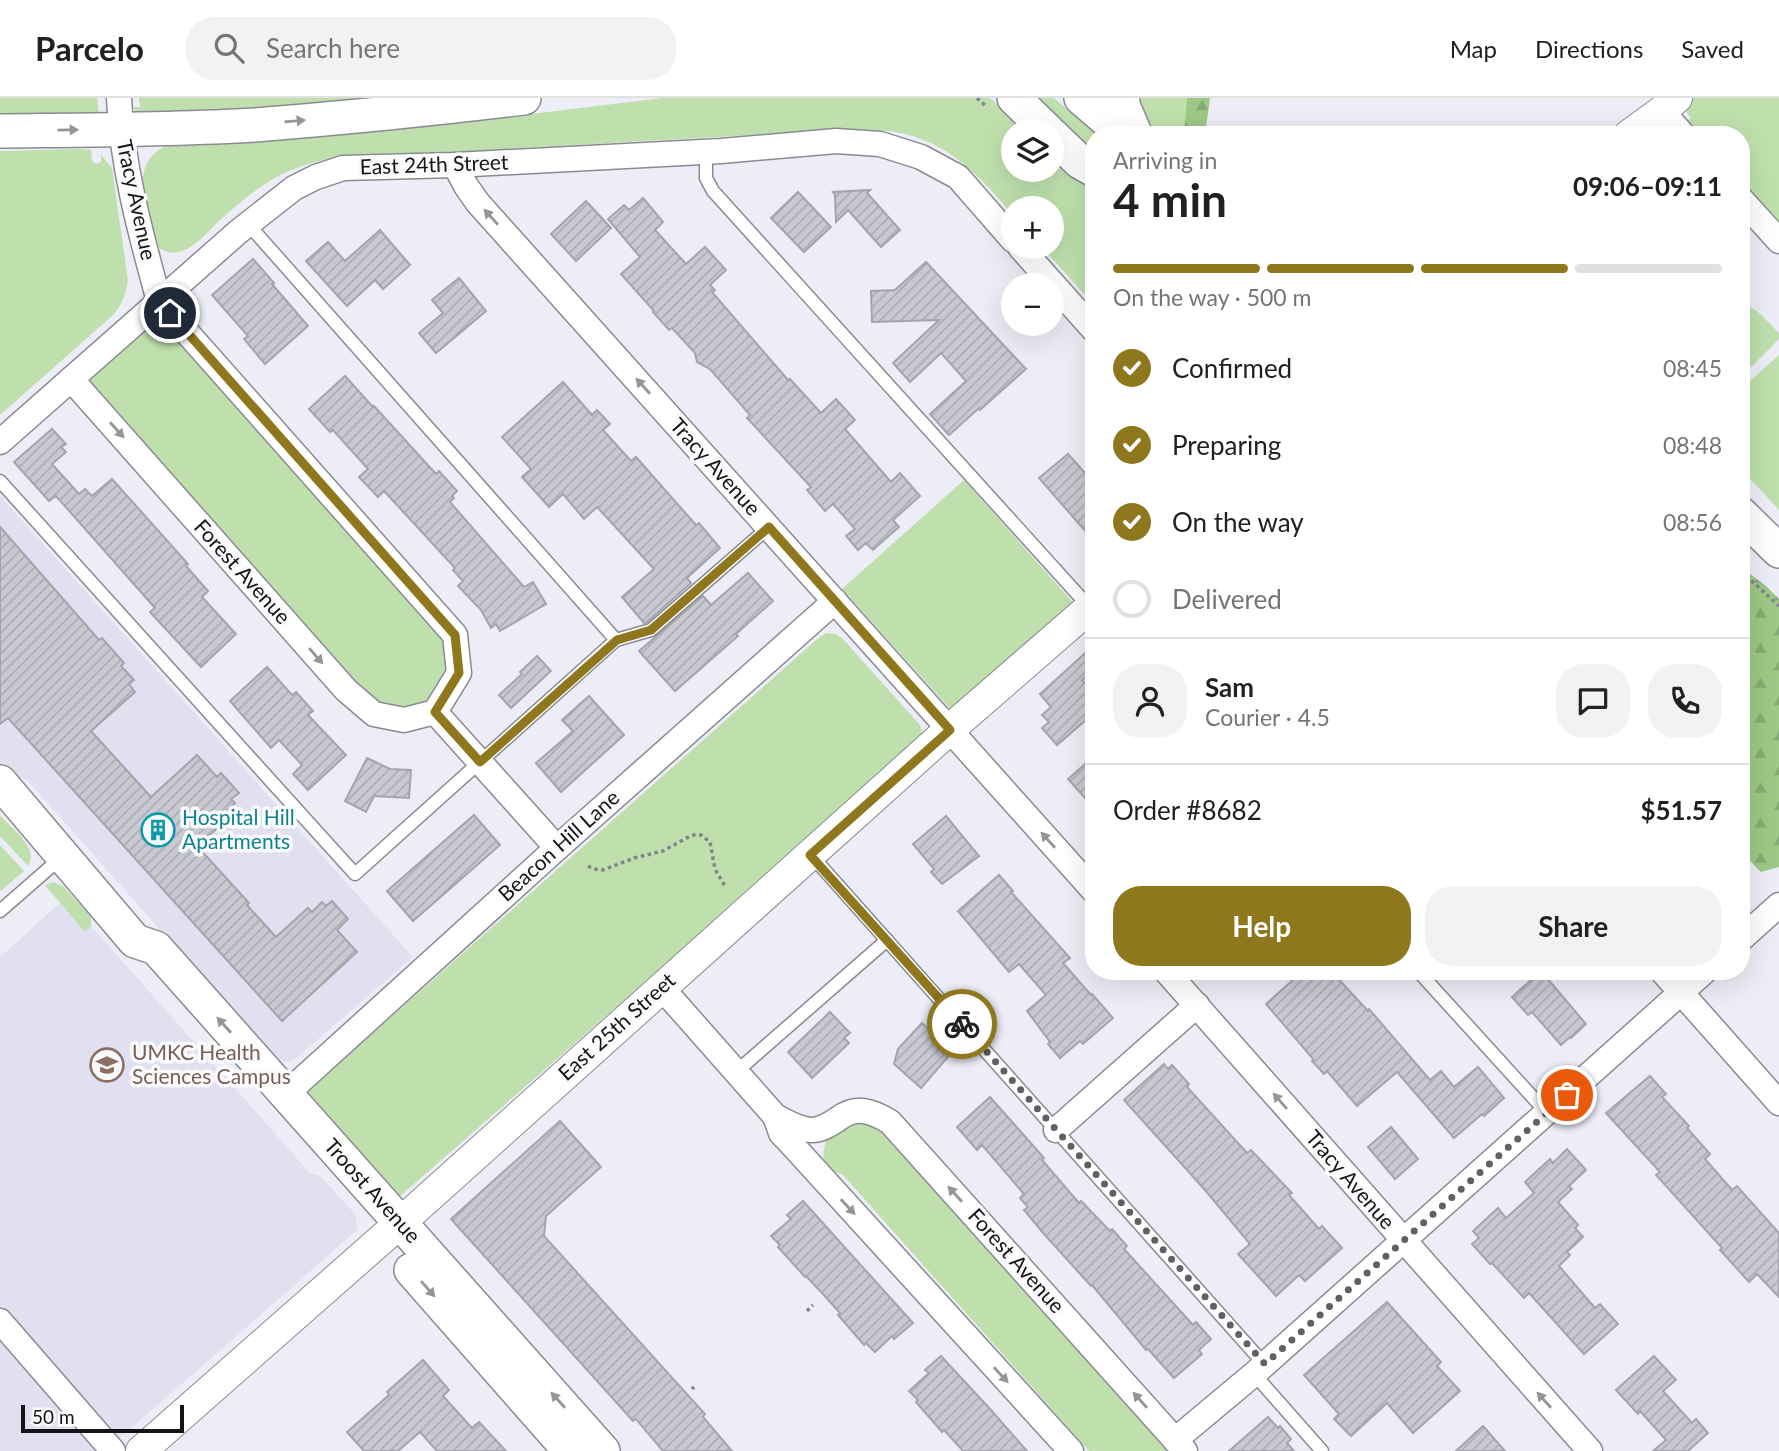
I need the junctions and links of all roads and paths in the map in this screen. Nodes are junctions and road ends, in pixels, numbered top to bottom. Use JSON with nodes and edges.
{"nodes":[{"id":1,"x":524,"y":98,"type":"edge"},
{"id":2,"x":1014,"y":98,"type":"edge"},
{"id":3,"x":1081,"y":98,"type":"edge"},
{"id":4,"x":1120,"y":98,"type":"edge"},
{"id":5,"x":1670,"y":105,"type":"edge"},
{"id":6,"x":120,"y":114,"type":"edge"},
{"id":7,"x":1036,"y":119,"type":"edge"},
{"id":8,"x":1114,"y":126,"type":"edge"},
{"id":9,"x":1129,"y":126,"type":"edge"},
{"id":10,"x":1641,"y":126,"type":"edge"},
{"id":11,"x":1680,"y":126,"type":"edge"},
{"id":12,"x":0,"y":131,"type":"edge"},
{"id":13,"x":1064,"y":147,"type":"edge"},
{"id":14,"x":706,"y":152,"type":"junction"},
{"id":15,"x":455,"y":165,"type":"junction"},
{"id":16,"x":1085,"y":165,"type":"edge"},
{"id":17,"x":1750,"y":209,"type":"edge"},
{"id":18,"x":248,"y":224,"type":"junction"},
{"id":19,"x":1001,"y":226,"type":"edge"},
{"id":20,"x":1779,"y":241,"type":"edge"},
{"id":21,"x":1031,"y":259,"type":"edge"},
{"id":22,"x":159,"y":301,"type":"junction"},
{"id":23,"x":1085,"y":320,"type":"edge"},
{"id":24,"x":71,"y":379,"type":"junction"},
{"id":25,"x":0,"y":442,"type":"edge"},
{"id":26,"x":0,"y":481,"type":"edge"},
{"id":27,"x":1750,"y":524,"type":"edge"},
{"id":28,"x":769,"y":527,"type":"junction"},
{"id":29,"x":1779,"y":551,"type":"edge"},
{"id":30,"x":1750,"y":580,"type":"edge"},
{"id":31,"x":1085,"y":600,"type":"edge"},
{"id":32,"x":835,"y":601,"type":"junction"},
{"id":33,"x":1779,"y":606,"type":"edge"},
{"id":34,"x":1085,"y":614,"type":"edge"},
{"id":35,"x":617,"y":640,"type":"junction"},
{"id":36,"x":435,"y":712,"type":"junction"},
{"id":37,"x":950,"y":730,"type":"junction"},
{"id":38,"x":480,"y":762,"type":"junction"},
{"id":39,"x":0,"y":782,"type":"edge"},
{"id":40,"x":556,"y":848,"type":"junction"},
{"id":41,"x":810,"y":855,"type":"junction"},
{"id":42,"x":64,"y":856,"type":"junction"},
{"id":43,"x":587,"y":866,"type":"dead end"},
{"id":44,"x":1085,"y":881,"type":"edge"},
{"id":45,"x":725,"y":886,"type":"dead end"},
{"id":46,"x":1779,"y":905,"type":"edge"},
{"id":47,"x":0,"y":911,"type":"edge"},
{"id":48,"x":1750,"y":931,"type":"edge"},
{"id":49,"x":887,"y":940,"type":"junction"},
{"id":50,"x":135,"y":941,"type":"junction"},
{"id":51,"x":1174,"y":980,"type":"edge"},
{"id":52,"x":1427,"y":980,"type":"edge"},
{"id":53,"x":1670,"y":980,"type":"edge"},
{"id":54,"x":1695,"y":980,"type":"edge"},
{"id":55,"x":661,"y":987,"type":"junction"},
{"id":56,"x":1681,"y":993,"type":"junction"},
{"id":57,"x":1197,"y":1005,"type":"junction"},
{"id":58,"x":736,"y":1072,"type":"junction"},
{"id":59,"x":286,"y":1094,"type":"junction"},
{"id":60,"x":1779,"y":1103,"type":"edge"},
{"id":61,"x":1547,"y":1113,"type":"junction"},
{"id":62,"x":775,"y":1116,"type":"junction"},
{"id":63,"x":831,"y":1125,"type":"junction"},
{"id":64,"x":1056,"y":1130,"type":"junction"},
{"id":65,"x":814,"y":1170,"type":"junction"},
{"id":66,"x":391,"y":1230,"type":"junction"},
{"id":67,"x":1404,"y":1242,"type":"junction"},
{"id":68,"x":813,"y":1305,"type":"dead end"},
{"id":69,"x":807,"y":1311,"type":"dead end"},
{"id":70,"x":0,"y":1321,"type":"edge"},
{"id":71,"x":1260,"y":1369,"type":"junction"},
{"id":72,"x":1180,"y":1445,"type":"edge"},
{"id":73,"x":113,"y":1451,"type":"edge"},
{"id":74,"x":141,"y":1451,"type":"edge"},
{"id":75,"x":570,"y":1451,"type":"edge"},
{"id":76,"x":603,"y":1451,"type":"edge"},
{"id":77,"x":1071,"y":1451,"type":"edge"},
{"id":78,"x":1322,"y":1451,"type":"edge"},
{"id":79,"x":1590,"y":1451,"type":"edge"}],
"edges":[{"from":6,"to":1,"type":"main road","one_way":true},
{"from":2,"to":7,"type":"main road"},
{"from":3,"to":8,"type":"main road"},
{"from":4,"to":9,"type":"highway"},
{"from":5,"to":10,"type":"street"},
{"from":5,"to":11,"type":"street"},
{"from":12,"to":6,"type":"main road","one_way":true},
{"from":6,"to":22,"type":"street","name":"Tracy Avenue"},
{"from":13,"to":16,"type":"main road"},
{"from":14,"to":15,"type":"street","name":"East 24th Street"},
{"from":14,"to":19,"type":"street","name":"East 24th Street"},
{"from":14,"to":31,"type":"lane"},
{"from":15,"to":18,"type":"street","name":"East 24th Street"},
{"from":28,"to":15,"type":"street","name":"Tracy Avenue","one_way":true},
{"from":17,"to":20,"type":"street"},
{"from":18,"to":22,"type":"street","name":"East 24th Street"},
{"from":18,"to":35,"type":"lane"},
{"from":21,"to":23,"type":"street"},
{"from":22,"to":24,"type":"street","name":"East 24th Street"},
{"from":22,"to":36,"type":"street"},
{"from":24,"to":25,"type":"street","name":"East 24th Street"},
{"from":24,"to":36,"type":"street","name":"Forest Avenue","one_way":true},
{"from":26,"to":38,"type":"lane"},
{"from":27,"to":29,"type":"main road"},
{"from":28,"to":32,"type":"street","name":"Tracy Avenue"},
{"from":28,"to":35,"type":"lane"},
{"from":30,"to":33,"type":"path"},
{"from":32,"to":37,"type":"street","name":"Tracy Avenue"},
{"from":32,"to":40,"type":"street","name":"Beacon Hill Lane"},
{"from":34,"to":37,"type":"street","name":"East 25th Street"},
{"from":35,"to":38,"type":"lane"},
{"from":36,"to":38,"type":"street"},
{"from":37,"to":41,"type":"street","name":"East 25th Street"},
{"from":44,"to":37,"type":"street","name":"Tracy Avenue","one_way":true},
{"from":38,"to":40,"type":"street"},
{"from":39,"to":42,"type":"main road","name":"Troost Avenue"},
{"from":40,"to":59,"type":"street","name":"Beacon Hill Lane"},
{"from":41,"to":49,"type":"lane"},
{"from":41,"to":55,"type":"street","name":"East 25th Street"},
{"from":42,"to":47,"type":"lane"},
{"from":42,"to":50,"type":"main road","name":"Troost Avenue"},
{"from":43,"to":45,"type":"path"},
{"from":46,"to":48,"type":"street"},
{"from":49,"to":58,"type":"lane"},
{"from":49,"to":64,"type":"lane"},
{"from":59,"to":50,"type":"main road","name":"Troost Avenue","one_way":true},
{"from":50,"to":66,"type":"main road","name":"Troost Avenue"},
{"from":51,"to":57,"type":"street","name":"Tracy Avenue"},
{"from":52,"to":61,"type":"lane"},
{"from":53,"to":56,"type":"street"},
{"from":54,"to":56,"type":"street"},
{"from":55,"to":58,"type":"street","name":"Forest Avenue"},
{"from":55,"to":66,"type":"street","name":"East 25th Street"},
{"from":56,"to":60,"type":"street"},
{"from":56,"to":61,"type":"street"},
{"from":57,"to":64,"type":"street"},
{"from":67,"to":57,"type":"street","name":"Tracy Avenue","one_way":true},
{"from":58,"to":62,"type":"street","name":"Forest Avenue"},
{"from":59,"to":66,"type":"main road","name":"Troost Avenue"},
{"from":61,"to":67,"type":"street"},
{"from":62,"to":63,"type":"street","name":"Forest Avenue"},
{"from":62,"to":65,"type":"street","name":"Forest Avenue"},
{"from":63,"to":65,"type":"street"},
{"from":72,"to":63,"type":"street","name":"Forest Avenue","one_way":true},
{"from":64,"to":71,"type":"lane"},
{"from":65,"to":77,"type":"street","name":"Forest Avenue","one_way":true},
{"from":66,"to":74,"type":"street","name":"East 25th Street"},
{"from":66,"to":75,"type":"main road","name":"Troost Avenue","one_way":true},
{"from":76,"to":66,"type":"main road","name":"Troost Avenue","one_way":true},
{"from":67,"to":71,"type":"street"},
{"from":79,"to":67,"type":"street","name":"Tracy Avenue","one_way":true},
{"from":68,"to":69,"type":"path"},
{"from":70,"to":73,"type":"street"},
{"from":71,"to":72,"type":"street"},
{"from":71,"to":78,"type":"lane"}]}
